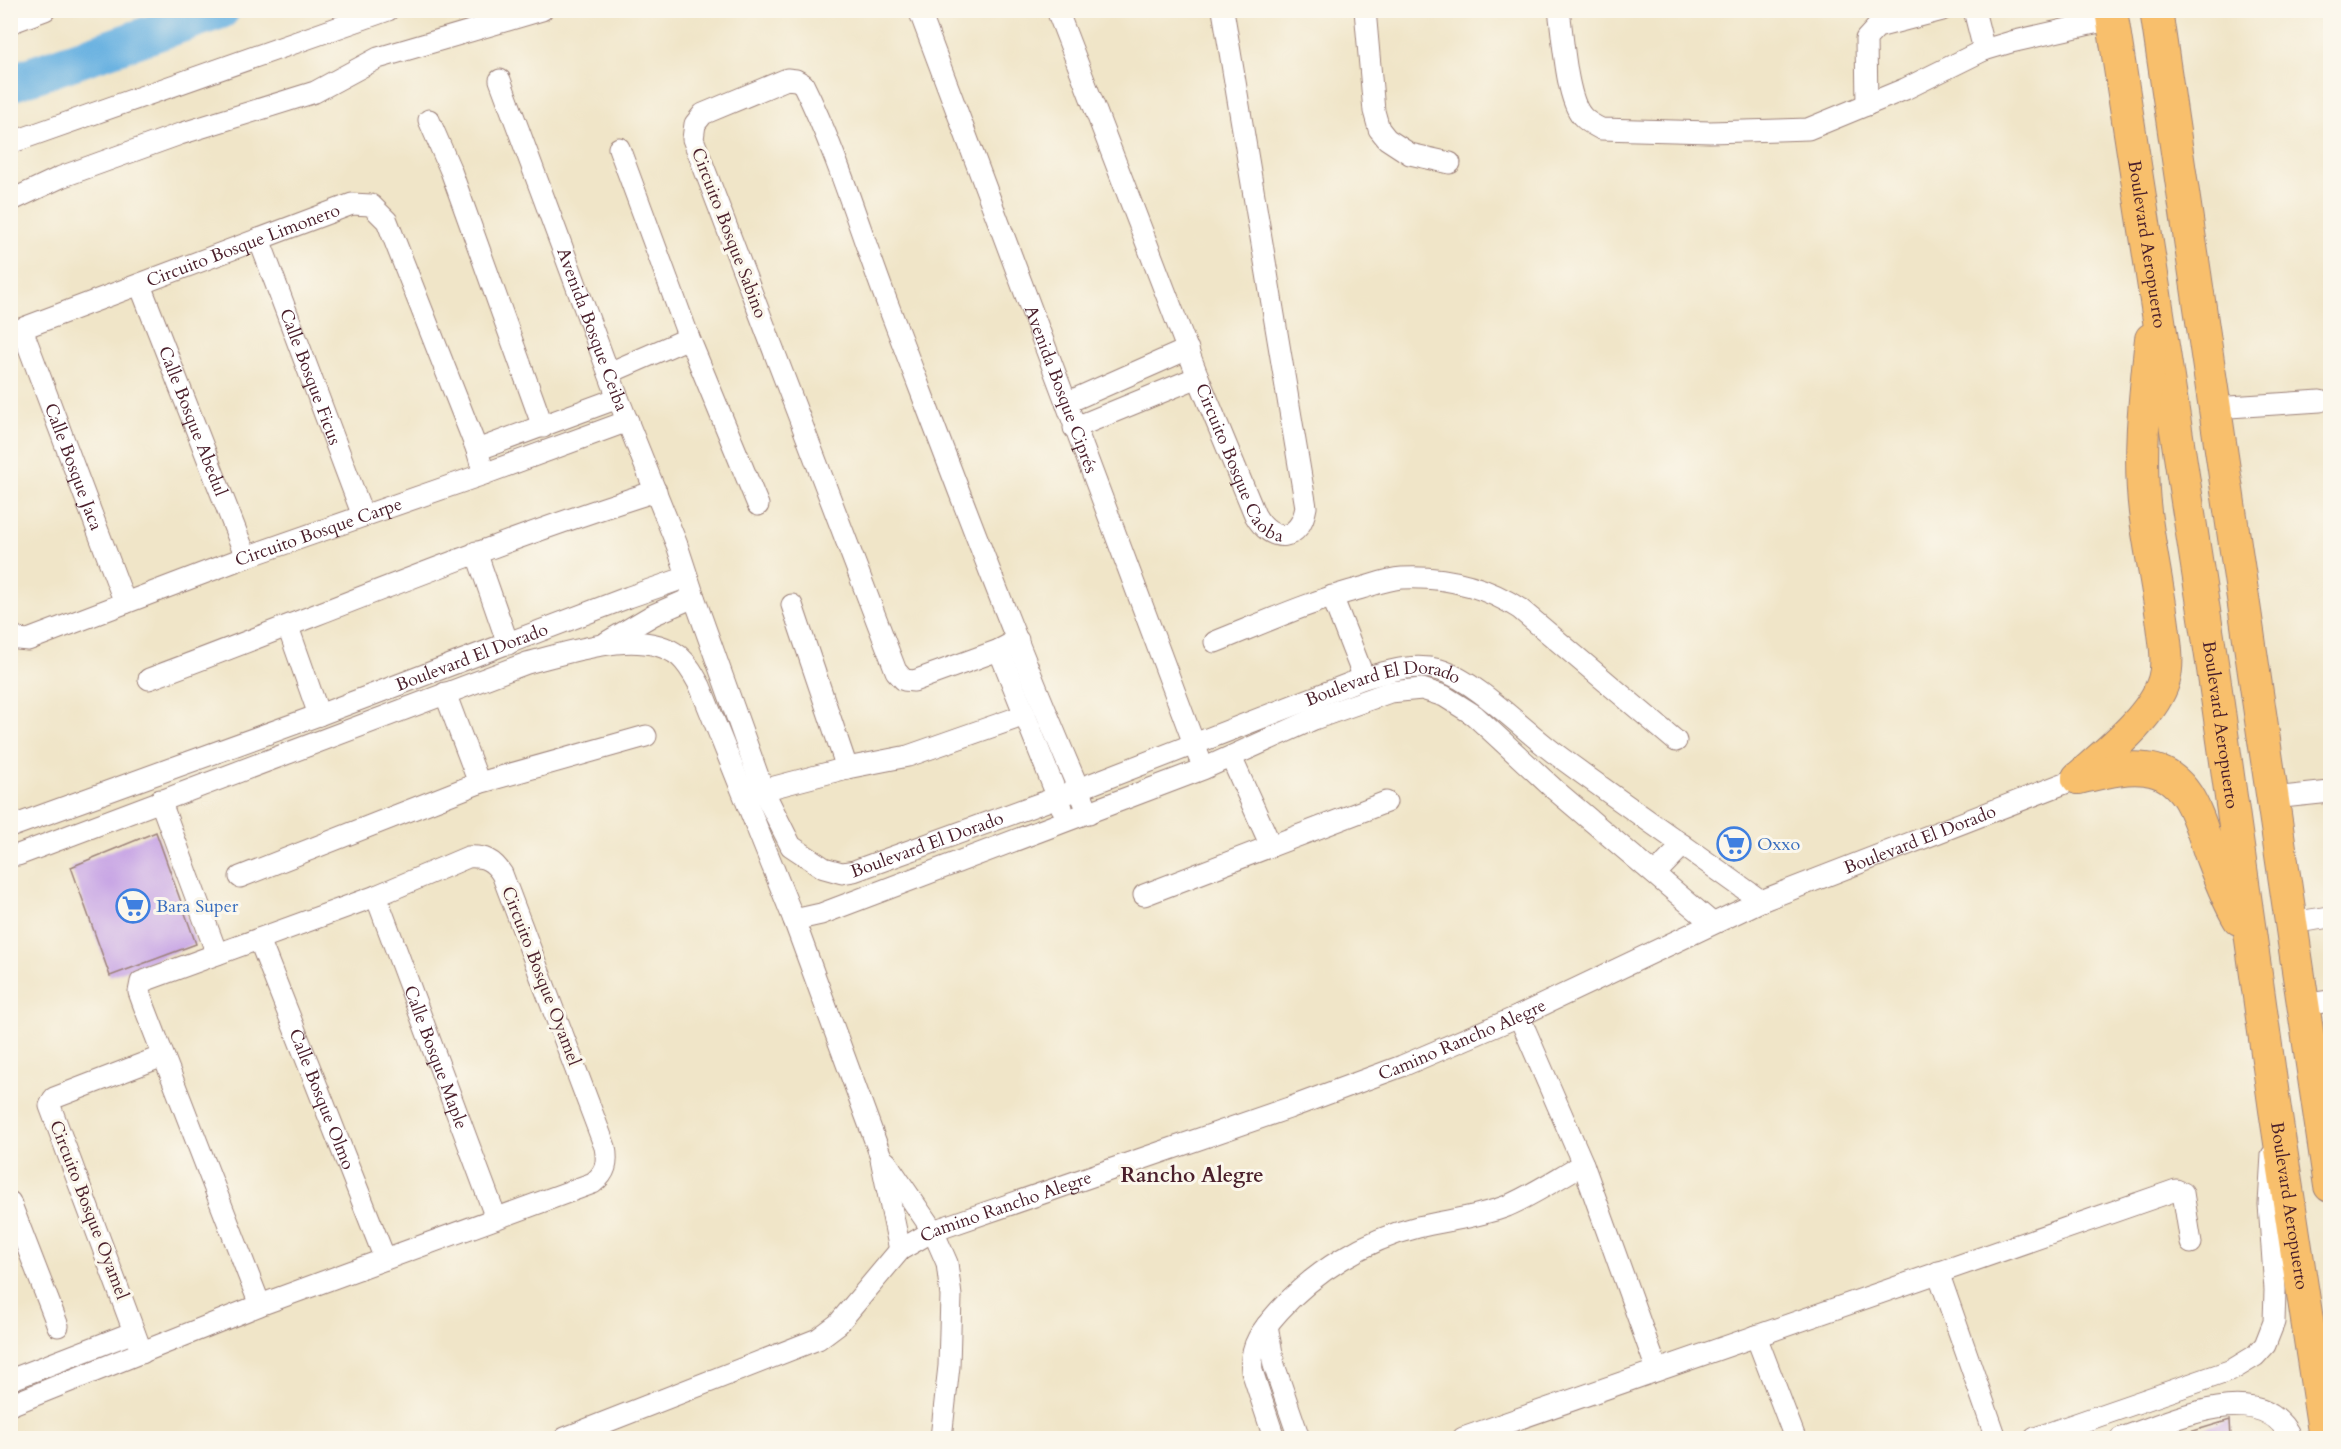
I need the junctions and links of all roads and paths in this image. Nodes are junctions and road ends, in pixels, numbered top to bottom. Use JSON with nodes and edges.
{"nodes":[{"id":1,"x":45,"y":10,"type":"edge"},
{"id":2,"x":388,"y":10,"type":"edge"},
{"id":3,"x":542,"y":10,"type":"edge"},
{"id":4,"x":919,"y":10,"type":"edge"},
{"id":5,"x":1057,"y":10,"type":"edge"},
{"id":6,"x":1223,"y":10,"type":"edge"},
{"id":7,"x":1365,"y":10,"type":"edge"},
{"id":8,"x":1559,"y":10,"type":"edge"},
{"id":9,"x":1942,"y":10,"type":"edge"},
{"id":10,"x":1974,"y":10,"type":"edge"},
{"id":11,"x":2156,"y":10,"type":"edge"},
{"id":12,"x":2112,"y":15,"type":"edge"},
{"id":13,"x":10,"y":23,"type":"edge"},
{"id":14,"x":1984,"y":50,"type":"junction"},
{"id":15,"x":500,"y":80,"type":"dead end"},
{"id":16,"x":1867,"y":105,"type":"junction"},
{"id":17,"x":429,"y":120,"type":"dead end"},
{"id":18,"x":10,"y":143,"type":"edge"},
{"id":19,"x":619,"y":148,"type":"dead end"},
{"id":20,"x":1450,"y":163,"type":"dead end"},
{"id":21,"x":10,"y":201,"type":"edge"},
{"id":22,"x":259,"y":239,"type":"junction"},
{"id":23,"x":140,"y":285,"type":"junction"},
{"id":24,"x":2157,"y":296,"type":"junction"},
{"id":25,"x":16,"y":331,"type":"edge"},
{"id":26,"x":690,"y":338,"type":"junction"},
{"id":27,"x":1188,"y":349,"type":"junction"},
{"id":28,"x":609,"y":373,"type":"junction"},
{"id":29,"x":1198,"y":377,"type":"junction"},
{"id":30,"x":618,"y":398,"type":"junction"},
{"id":31,"x":2320,"y":401,"type":"dead end"},
{"id":32,"x":1066,"y":403,"type":"junction"},
{"id":33,"x":2214,"y":408,"type":"junction"},
{"id":34,"x":628,"y":421,"type":"junction"},
{"id":35,"x":543,"y":427,"type":"junction"},
{"id":36,"x":1074,"y":428,"type":"junction"},
{"id":37,"x":477,"y":450,"type":"junction"},
{"id":38,"x":484,"y":474,"type":"junction"},
{"id":39,"x":656,"y":491,"type":"junction"},
{"id":40,"x":758,"y":505,"type":"dead end"},
{"id":41,"x":363,"y":516,"type":"junction"},
{"id":42,"x":476,"y":552,"type":"junction"},
{"id":43,"x":246,"y":558,"type":"junction"},
{"id":44,"x":690,"y":587,"type":"junction"},
{"id":45,"x":1332,"y":596,"type":"junction"},
{"id":46,"x":124,"y":603,"type":"junction"},
{"id":47,"x":792,"y":605,"type":"dead end"},
{"id":48,"x":288,"y":627,"type":"junction"},
{"id":49,"x":10,"y":633,"type":"edge"},
{"id":50,"x":1018,"y":640,"type":"junction"},
{"id":51,"x":1215,"y":642,"type":"dead end"},
{"id":52,"x":508,"y":645,"type":"junction"},
{"id":53,"x":601,"y":645,"type":"junction"},
{"id":54,"x":999,"y":650,"type":"junction"},
{"id":55,"x":1364,"y":678,"type":"junction"},
{"id":56,"x":149,"y":679,"type":"dead end"},
{"id":57,"x":445,"y":693,"type":"junction"},
{"id":58,"x":320,"y":715,"type":"junction"},
{"id":59,"x":1025,"y":715,"type":"junction"},
{"id":60,"x":646,"y":736,"type":"dead end"},
{"id":61,"x":1676,"y":741,"type":"dead end"},
{"id":62,"x":1193,"y":744,"type":"junction"},
{"id":63,"x":1231,"y":757,"type":"junction"},
{"id":64,"x":1574,"y":767,"type":"junction"},
{"id":65,"x":847,"y":768,"type":"junction"},
{"id":66,"x":1203,"y":769,"type":"junction"},
{"id":67,"x":2078,"y":778,"type":"junction"},
{"id":68,"x":479,"y":783,"type":"junction"},
{"id":69,"x":1078,"y":788,"type":"junction"},
{"id":70,"x":763,"y":790,"type":"junction"},
{"id":71,"x":1555,"y":790,"type":"junction"},
{"id":72,"x":2331,"y":792,"type":"edge"},
{"id":73,"x":1058,"y":797,"type":"junction"},
{"id":74,"x":2272,"y":798,"type":"junction"},
{"id":75,"x":160,"y":800,"type":"junction"},
{"id":76,"x":1386,"y":802,"type":"dead end"},
{"id":77,"x":1089,"y":813,"type":"junction"},
{"id":78,"x":1068,"y":821,"type":"junction"},
{"id":79,"x":10,"y":827,"type":"edge"},
{"id":80,"x":1683,"y":845,"type":"junction"},
{"id":81,"x":1271,"y":846,"type":"junction"},
{"id":82,"x":13,"y":854,"type":"edge"},
{"id":83,"x":1655,"y":874,"type":"junction"},
{"id":84,"x":240,"y":877,"type":"dead end"},
{"id":85,"x":1144,"y":895,"type":"dead end"},
{"id":86,"x":376,"y":896,"type":"junction"},
{"id":87,"x":1761,"y":901,"type":"junction"},
{"id":88,"x":2331,"y":917,"type":"edge"},
{"id":89,"x":794,"y":920,"type":"junction"},
{"id":90,"x":1712,"y":923,"type":"junction"},
{"id":91,"x":2291,"y":923,"type":"junction"},
{"id":92,"x":259,"y":939,"type":"junction"},
{"id":93,"x":2251,"y":940,"type":"junction"},
{"id":94,"x":217,"y":954,"type":"junction"},
{"id":95,"x":2316,"y":1003,"type":"edge"},
{"id":96,"x":1519,"y":1016,"type":"junction"},
{"id":97,"x":163,"y":1056,"type":"junction"},
{"id":98,"x":2275,"y":1110,"type":"junction"},
{"id":99,"x":880,"y":1154,"type":"junction"},
{"id":100,"x":1583,"y":1164,"type":"junction"},
{"id":101,"x":2331,"y":1186,"type":"edge"},
{"id":102,"x":10,"y":1202,"type":"edge"},
{"id":103,"x":496,"y":1218,"type":"junction"},
{"id":104,"x":933,"y":1231,"type":"junction"},
{"id":105,"x":2191,"y":1243,"type":"dead end"},
{"id":106,"x":900,"y":1250,"type":"junction"},
{"id":107,"x":385,"y":1259,"type":"junction"},
{"id":108,"x":1938,"y":1272,"type":"junction"},
{"id":109,"x":260,"y":1305,"type":"junction"},
{"id":110,"x":1267,"y":1325,"type":"junction"},
{"id":111,"x":58,"y":1326,"type":"dead end"},
{"id":112,"x":134,"y":1332,"type":"junction"},
{"id":113,"x":1756,"y":1336,"type":"junction"},
{"id":114,"x":142,"y":1353,"type":"junction"},
{"id":115,"x":1657,"y":1370,"type":"junction"},
{"id":116,"x":10,"y":1380,"type":"edge"},
{"id":117,"x":12,"y":1406,"type":"edge"},
{"id":118,"x":2060,"y":1434,"type":"edge"},
{"id":119,"x":2156,"y":1434,"type":"edge"},
{"id":120,"x":565,"y":1438,"type":"edge"},
{"id":121,"x":941,"y":1438,"type":"edge"},
{"id":122,"x":1274,"y":1438,"type":"edge"},
{"id":123,"x":1299,"y":1438,"type":"edge"},
{"id":124,"x":1462,"y":1438,"type":"edge"},
{"id":125,"x":1795,"y":1438,"type":"edge"},
{"id":126,"x":1996,"y":1438,"type":"edge"},
{"id":127,"x":2035,"y":1438,"type":"edge"},
{"id":128,"x":2121,"y":1438,"type":"edge"},
{"id":129,"x":2290,"y":1438,"type":"edge"},
{"id":130,"x":2325,"y":1438,"type":"edge"}],
"edges":[{"from":1,"to":13,"type":"street"},
{"from":2,"to":18,"type":"street"},
{"from":3,"to":21,"type":"street"},
{"from":4,"to":32,"type":"street","name":"Avenida Bosque Ciprés"},
{"from":5,"to":27,"type":"street","name":"Circuito Bosque Caoba"},
{"from":6,"to":29,"type":"street","name":"Circuito Bosque Caoba"},
{"from":7,"to":20,"type":"street"},
{"from":8,"to":16,"type":"street"},
{"from":9,"to":16,"type":"street"},
{"from":10,"to":14,"type":"street"},
{"from":11,"to":33,"type":"highway"},
{"from":12,"to":14,"type":"street"},
{"from":12,"to":24,"type":"highway","name":"Boulevard Aeropuerto"},
{"from":14,"to":16,"type":"street"},
{"from":15,"to":28,"type":"street","name":"Avenida Bosque Ceiba"},
{"from":17,"to":35,"type":"street"},
{"from":19,"to":26,"type":"street"},
{"from":22,"to":23,"type":"street","name":"Circuito Bosque Limonero"},
{"from":22,"to":37,"type":"street","name":"Circuito Bosque Limonero"},
{"from":22,"to":41,"type":"street","name":"Calle Bosque Ficus"},
{"from":23,"to":25,"type":"street","name":"Circuito Bosque Limonero"},
{"from":23,"to":43,"type":"street","name":"Calle Bosque Abedul"},
{"from":24,"to":67,"type":"highway"},
{"from":24,"to":93,"type":"highway","name":"Boulevard Aeropuerto"},
{"from":25,"to":46,"type":"street","name":"Calle Bosque Jaca"},
{"from":26,"to":28,"type":"street"},
{"from":26,"to":40,"type":"street"},
{"from":27,"to":29,"type":"street","name":"Circuito Bosque Caoba"},
{"from":27,"to":32,"type":"street"},
{"from":28,"to":30,"type":"street","name":"Avenida Bosque Ceiba"},
{"from":29,"to":36,"type":"street"},
{"from":30,"to":34,"type":"street","name":"Avenida Bosque Ceiba"},
{"from":30,"to":35,"type":"street"},
{"from":31,"to":33,"type":"street"},
{"from":32,"to":36,"type":"street","name":"Avenida Bosque Ciprés"},
{"from":33,"to":74,"type":"highway"},
{"from":34,"to":38,"type":"street","name":"Circuito Bosque Carpe"},
{"from":34,"to":39,"type":"street","name":"Avenida Bosque Ceiba"},
{"from":35,"to":37,"type":"street"},
{"from":36,"to":62,"type":"street","name":"Avenida Bosque Ciprés"},
{"from":37,"to":38,"type":"street","name":"Circuito Bosque Limonero"},
{"from":38,"to":41,"type":"street","name":"Circuito Bosque Carpe"},
{"from":39,"to":42,"type":"street"},
{"from":39,"to":44,"type":"street","name":"Avenida Bosque Ceiba"},
{"from":41,"to":43,"type":"street","name":"Circuito Bosque Carpe"},
{"from":42,"to":48,"type":"street"},
{"from":42,"to":52,"type":"street"},
{"from":43,"to":46,"type":"street","name":"Circuito Bosque Carpe"},
{"from":44,"to":52,"type":"street","name":"Boulevard El Dorado"},
{"from":44,"to":53,"type":"street"},
{"from":44,"to":70,"type":"street","name":"Boulevard El Dorado"},
{"from":45,"to":51,"type":"street"},
{"from":45,"to":55,"type":"street"},
{"from":45,"to":61,"type":"street"},
{"from":46,"to":49,"type":"street","name":"Circuito Bosque Carpe"},
{"from":47,"to":65,"type":"street"},
{"from":48,"to":56,"type":"street"},
{"from":48,"to":58,"type":"street"},
{"from":50,"to":54,"type":"street","name":"Circuito Bosque Sabino"},
{"from":50,"to":54,"type":"street","name":"Circuito Bosque Sabino"},
{"from":50,"to":69,"type":"street","name":"Circuito Bosque Sabino"},
{"from":52,"to":58,"type":"street","name":"Boulevard El Dorado"},
{"from":53,"to":57,"type":"street","name":"Boulevard El Dorado"},
{"from":53,"to":89,"type":"street","name":"Boulevard El Dorado"},
{"from":54,"to":59,"type":"street"},
{"from":55,"to":62,"type":"street","name":"Boulevard El Dorado"},
{"from":55,"to":64,"type":"street","name":"Boulevard El Dorado"},
{"from":57,"to":68,"type":"street"},
{"from":57,"to":75,"type":"street","name":"Boulevard El Dorado"},
{"from":58,"to":79,"type":"street","name":"Boulevard El Dorado"},
{"from":59,"to":65,"type":"street"},
{"from":59,"to":73,"type":"street"},
{"from":60,"to":68,"type":"street"},
{"from":62,"to":66,"type":"street","name":"Avenida Bosque Ciprés"},
{"from":62,"to":69,"type":"street","name":"Boulevard El Dorado"},
{"from":63,"to":66,"type":"street","name":"Boulevard El Dorado"},
{"from":63,"to":71,"type":"street","name":"Boulevard El Dorado"},
{"from":63,"to":81,"type":"street"},
{"from":64,"to":71,"type":"street"},
{"from":64,"to":80,"type":"street","name":"Boulevard El Dorado"},
{"from":65,"to":70,"type":"street"},
{"from":66,"to":77,"type":"street","name":"Boulevard El Dorado"},
{"from":67,"to":87,"type":"street","name":"Boulevard El Dorado"},
{"from":67,"to":93,"type":"highway"},
{"from":68,"to":84,"type":"street"},
{"from":69,"to":73,"type":"street","name":"Boulevard El Dorado"},
{"from":69,"to":77,"type":"street","name":"Circuito Bosque Sabino"},
{"from":70,"to":73,"type":"street","name":"Boulevard El Dorado"},
{"from":71,"to":83,"type":"street","name":"Boulevard El Dorado"},
{"from":72,"to":74,"type":"street"},
{"from":73,"to":78,"type":"street"},
{"from":74,"to":91,"type":"highway"},
{"from":75,"to":82,"type":"street","name":"Boulevard El Dorado"},
{"from":75,"to":94,"type":"street"},
{"from":76,"to":81,"type":"street"},
{"from":77,"to":78,"type":"street","name":"Boulevard El Dorado"},
{"from":78,"to":89,"type":"street","name":"Boulevard El Dorado"},
{"from":80,"to":83,"type":"street"},
{"from":80,"to":87,"type":"street","name":"Boulevard El Dorado"},
{"from":81,"to":85,"type":"street"},
{"from":83,"to":90,"type":"street","name":"Boulevard El Dorado"},
{"from":86,"to":92,"type":"street","name":"Circuito Bosque Oyamel"},
{"from":86,"to":103,"type":"street","name":"Calle Bosque Maple"},
{"from":86,"to":103,"type":"street","name":"Circuito Bosque Oyamel"},
{"from":87,"to":90,"type":"street","name":"Boulevard El Dorado"},
{"from":88,"to":91,"type":"street"},
{"from":89,"to":99,"type":"street","name":"Boulevard El Dorado"},
{"from":90,"to":96,"type":"street","name":"Camino Rancho Alegre"},
{"from":91,"to":95,"type":"highway"},
{"from":92,"to":94,"type":"street","name":"Circuito Bosque Oyamel"},
{"from":92,"to":107,"type":"street","name":"Calle Bosque Olmo"},
{"from":93,"to":98,"type":"highway","name":"Boulevard Aeropuerto"},
{"from":94,"to":97,"type":"street","name":"Circuito Bosque Oyamel"},
{"from":95,"to":101,"type":"highway"},
{"from":96,"to":100,"type":"street"},
{"from":96,"to":104,"type":"street","name":"Camino Rancho Alegre"},
{"from":97,"to":109,"type":"street","name":"Circuito Bosque Oyamel"},
{"from":97,"to":112,"type":"street","name":"Circuito Bosque Oyamel"},
{"from":98,"to":118,"type":"street"},
{"from":98,"to":130,"type":"highway","name":"Boulevard Aeropuerto"},
{"from":99,"to":104,"type":"street","name":"Boulevard El Dorado"},
{"from":99,"to":106,"type":"street","name":"Boulevard El Dorado"},
{"from":100,"to":110,"type":"street"},
{"from":100,"to":115,"type":"street"},
{"from":102,"to":111,"type":"street"},
{"from":103,"to":107,"type":"street","name":"Circuito Bosque Oyamel"},
{"from":104,"to":106,"type":"street","name":"Camino Rancho Alegre"},
{"from":104,"to":121,"type":"street","name":"Boulevard El Dorado"},
{"from":105,"to":108,"type":"street"},
{"from":106,"to":120,"type":"street","name":"Camino Rancho Alegre"},
{"from":107,"to":109,"type":"street","name":"Circuito Bosque Oyamel"},
{"from":108,"to":113,"type":"street"},
{"from":108,"to":126,"type":"street"},
{"from":109,"to":114,"type":"street","name":"Circuito Bosque Oyamel"},
{"from":110,"to":122,"type":"street"},
{"from":110,"to":123,"type":"street"},
{"from":112,"to":114,"type":"street","name":"Circuito Bosque Oyamel"},
{"from":112,"to":116,"type":"street"},
{"from":113,"to":115,"type":"street"},
{"from":113,"to":125,"type":"street"},
{"from":114,"to":117,"type":"street","name":"Circuito Bosque Oyamel"},
{"from":115,"to":124,"type":"street"},
{"from":118,"to":127,"type":"street"},
{"from":119,"to":128,"type":"street"},
{"from":119,"to":129,"type":"street"}]}
